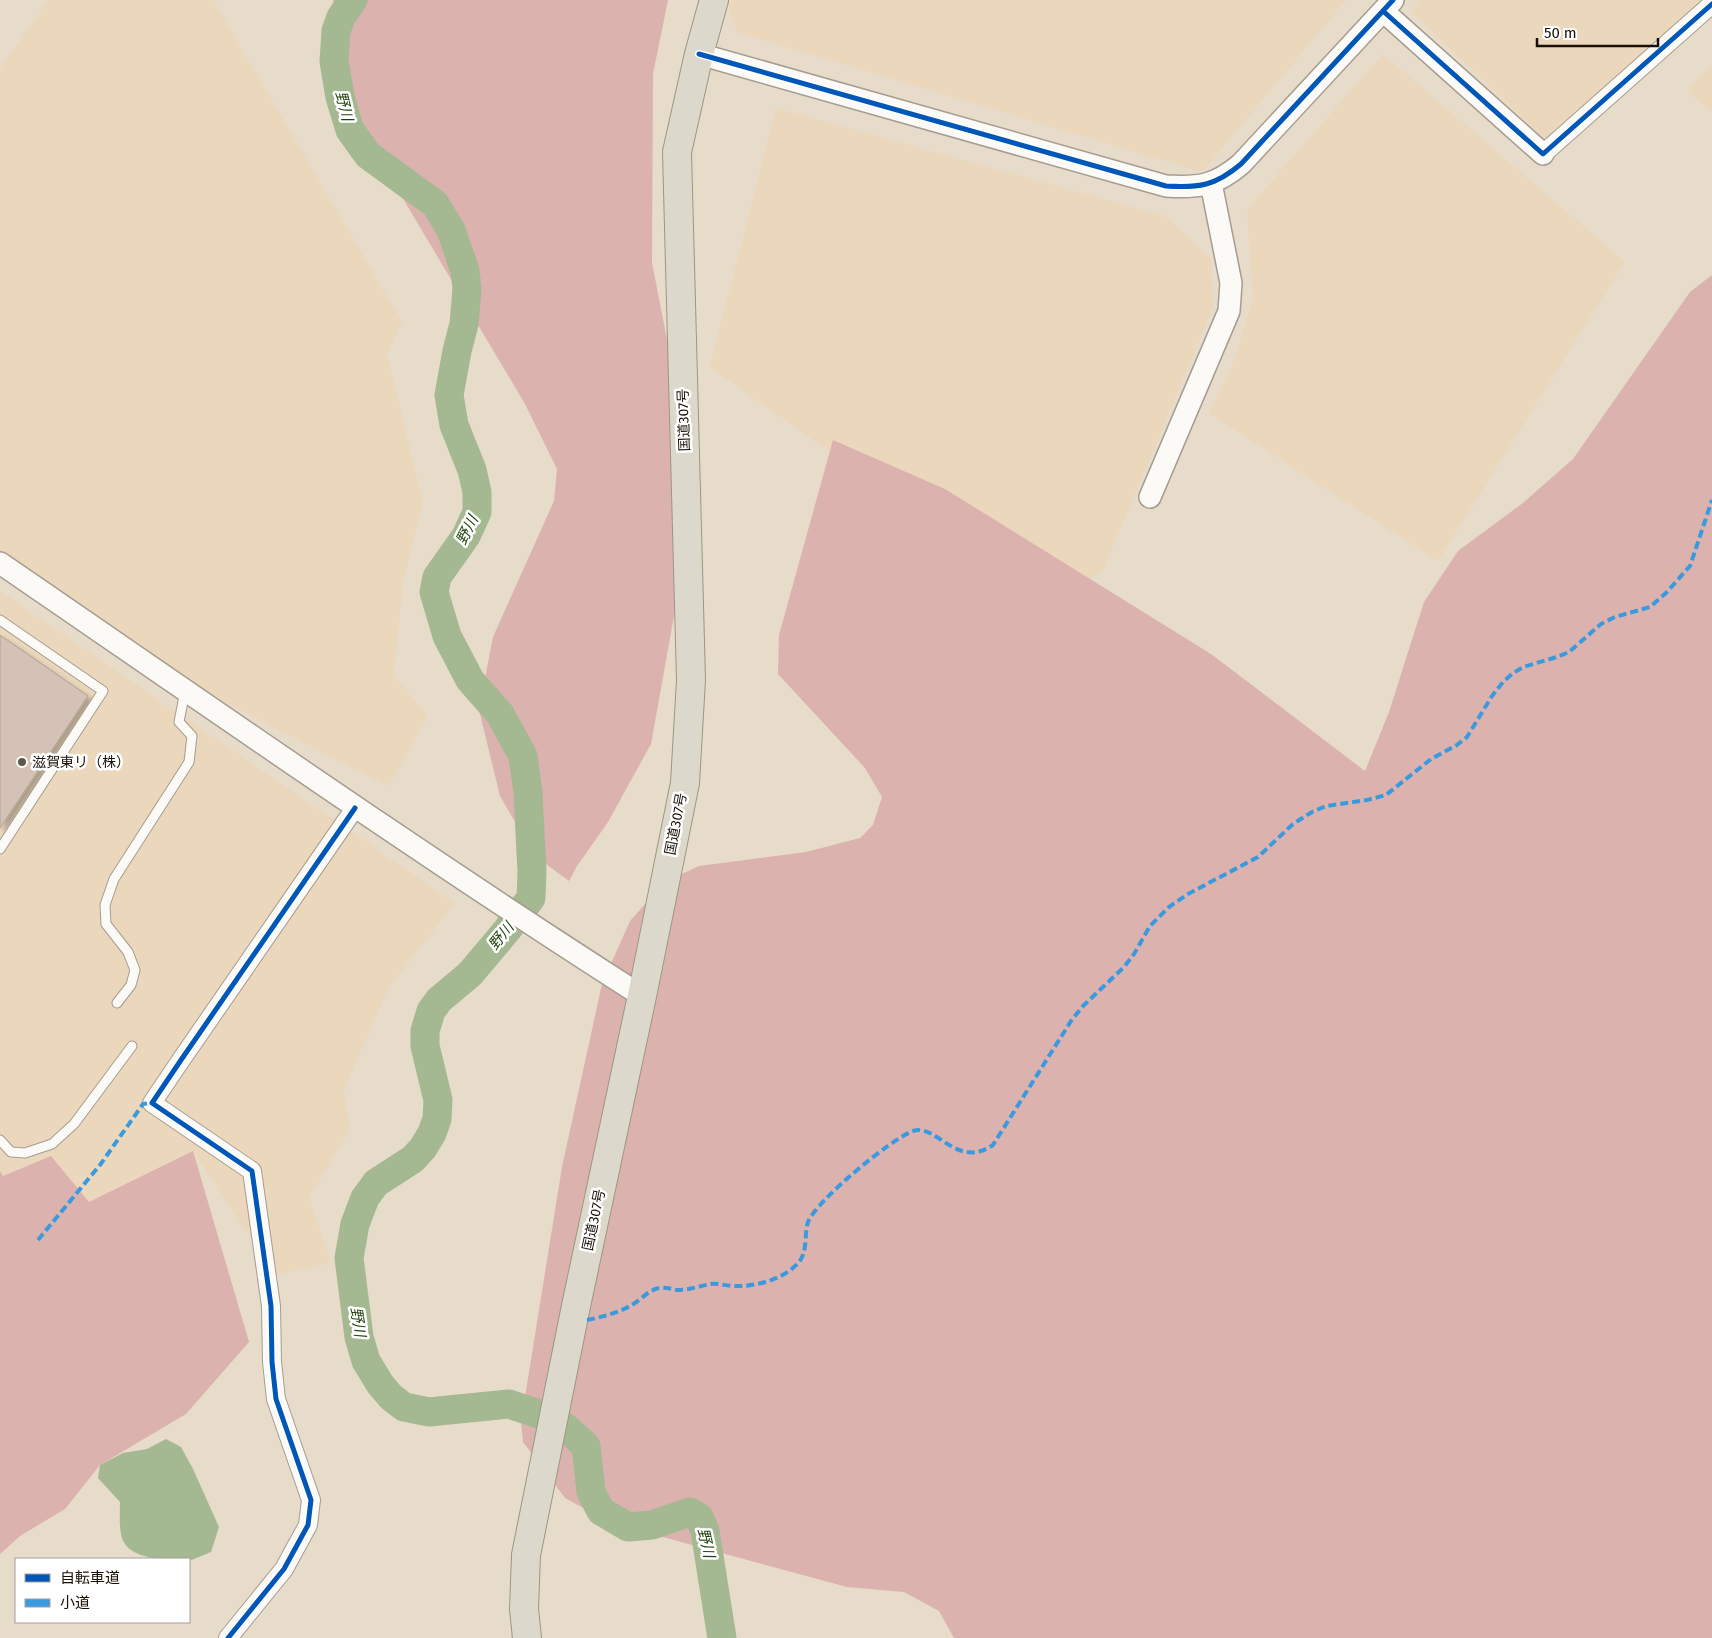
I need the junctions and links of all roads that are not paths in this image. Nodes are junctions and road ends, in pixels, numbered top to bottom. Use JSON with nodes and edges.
{"nodes":[{"id":1,"x":714,"y":0,"type":"edge"},
{"id":2,"x":1712,"y":4,"type":"edge"},
{"id":3,"x":1388,"y":6,"type":"edge"},
{"id":4,"x":699,"y":54,"type":"junction"},
{"id":5,"x":1543,"y":154,"type":"joint"},
{"id":6,"x":1211,"y":183,"type":"junction"},
{"id":7,"x":1150,"y":497,"type":"dead end"},
{"id":8,"x":0,"y":563,"type":"edge"},
{"id":9,"x":0,"y":620,"type":"edge"},
{"id":10,"x":185,"y":691,"type":"junction"},
{"id":11,"x":355,"y":808,"type":"junction"},
{"id":12,"x":0,"y":849,"type":"edge"},
{"id":13,"x":642,"y":996,"type":"junction"},
{"id":14,"x":117,"y":1003,"type":"dead end"},
{"id":15,"x":132,"y":1046,"type":"dead end"},
{"id":16,"x":0,"y":1140,"type":"edge"},
{"id":17,"x":228,"y":1638,"type":"edge"},
{"id":18,"x":527,"y":1638,"type":"edge"}],
"edges":[{"from":1,"to":4,"type":"highway","name":"国道307号"},
{"from":2,"to":5,"type":"street"},
{"from":3,"to":5,"type":"street"},
{"from":3,"to":6,"type":"street"},
{"from":4,"to":6,"type":"street"},
{"from":4,"to":13,"type":"highway","name":"国道307号"},
{"from":6,"to":7,"type":"street"},
{"from":8,"to":10,"type":"street"},
{"from":9,"to":12,"type":"lane"},
{"from":10,"to":11,"type":"street"},
{"from":10,"to":14,"type":"lane"},
{"from":11,"to":13,"type":"street"},
{"from":11,"to":17,"type":"street"},
{"from":13,"to":18,"type":"highway","name":"国道307号"},
{"from":15,"to":16,"type":"lane"}]}
